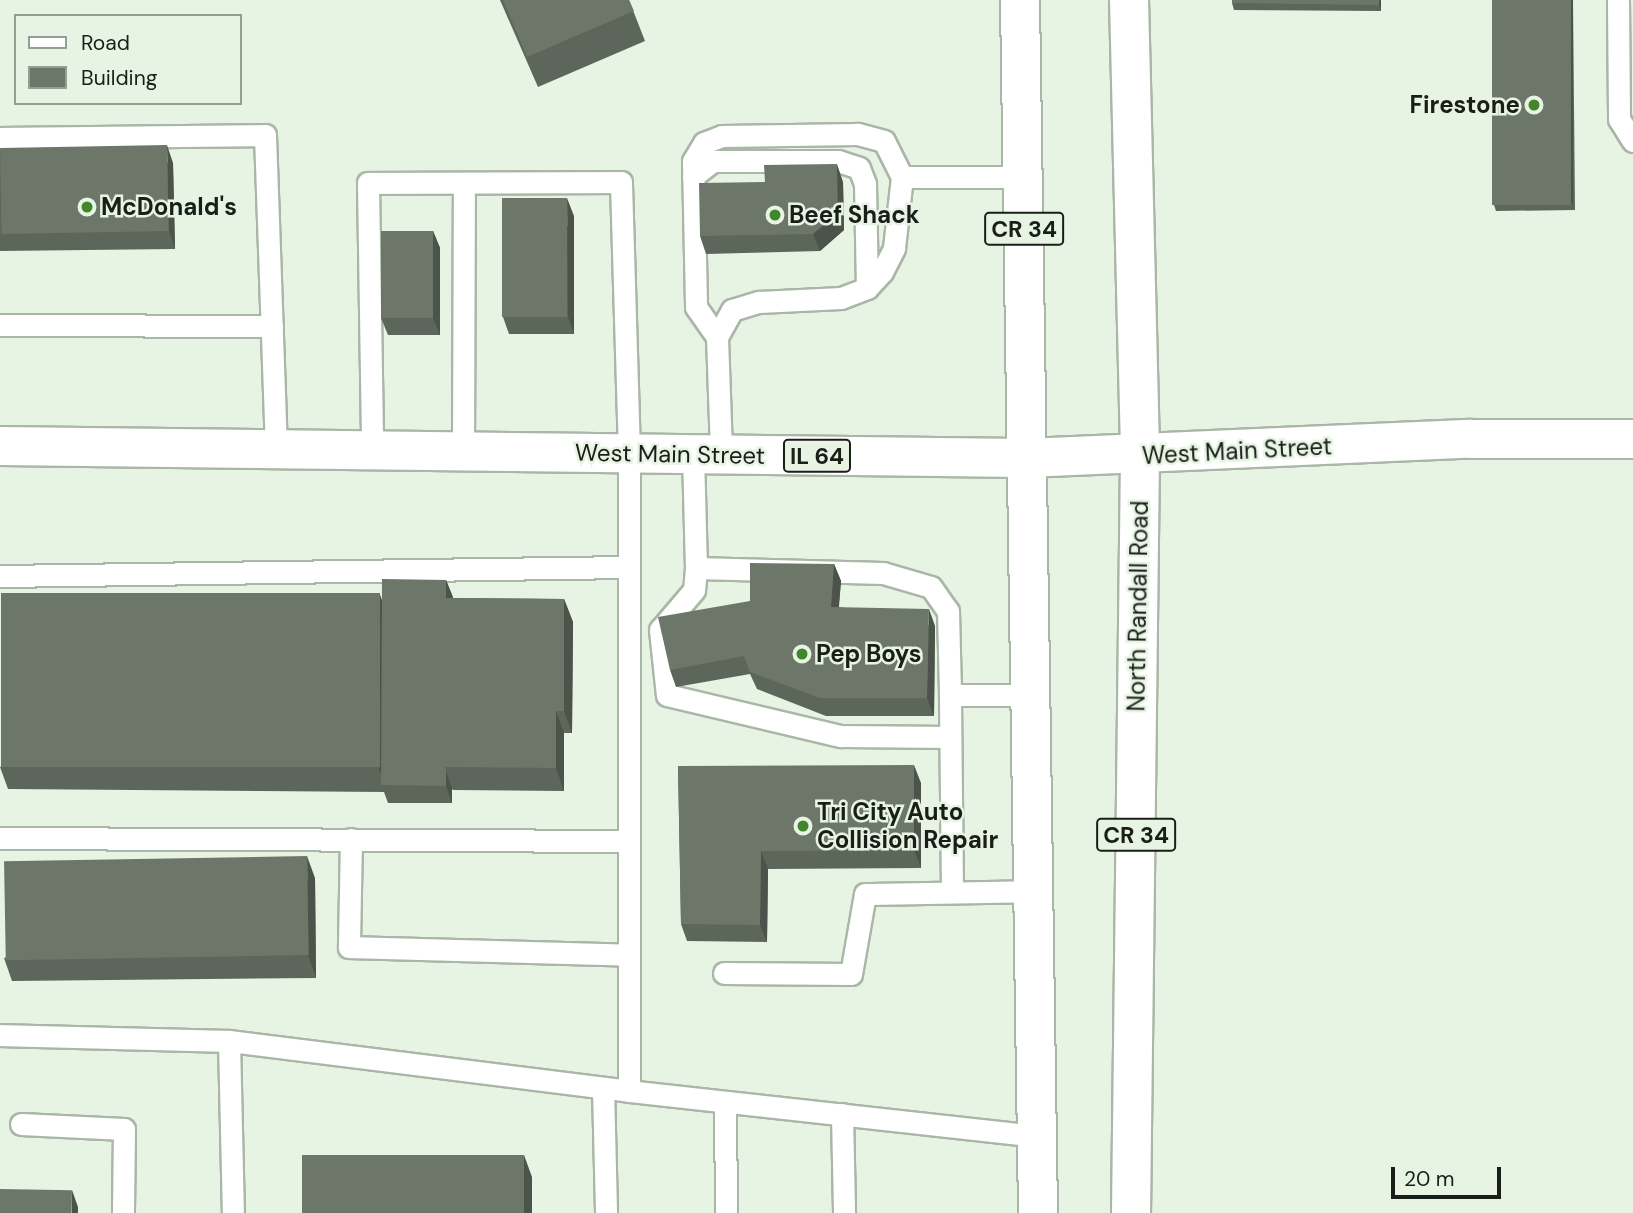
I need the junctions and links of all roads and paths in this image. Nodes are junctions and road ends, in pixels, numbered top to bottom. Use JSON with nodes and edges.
{"nodes":[{"id":1,"x":1020,"y":0,"type":"edge"},
{"id":2,"x":1129,"y":0,"type":"edge"},
{"id":3,"x":1619,"y":0,"type":"edge"},
{"id":4,"x":0,"y":138,"type":"edge"},
{"id":5,"x":1633,"y":141,"type":"edge"},
{"id":6,"x":693,"y":176,"type":"junction"},
{"id":7,"x":902,"y":177,"type":"junction"},
{"id":8,"x":1023,"y":177,"type":"junction"},
{"id":9,"x":464,"y":183,"type":"junction"},
{"id":10,"x":867,"y":288,"type":"junction"},
{"id":11,"x":0,"y":325,"type":"edge"},
{"id":12,"x":272,"y":326,"type":"junction"},
{"id":13,"x":717,"y":337,"type":"junction"},
{"id":14,"x":1633,"y":439,"type":"edge"},
{"id":15,"x":0,"y":446,"type":"edge"},
{"id":16,"x":276,"y":449,"type":"junction"},
{"id":17,"x":372,"y":450,"type":"junction"},
{"id":18,"x":463,"y":451,"type":"junction"},
{"id":19,"x":629,"y":453,"type":"junction"},
{"id":20,"x":707,"y":454,"type":"junction"},
{"id":21,"x":1140,"y":456,"type":"junction"},
{"id":22,"x":1027,"y":458,"type":"junction"},
{"id":23,"x":629,"y":567,"type":"junction"},
{"id":24,"x":696,"y":568,"type":"junction"},
{"id":25,"x":0,"y":576,"type":"edge"},
{"id":26,"x":950,"y":695,"type":"junction"},
{"id":27,"x":1031,"y":695,"type":"junction"},
{"id":28,"x":950,"y":737,"type":"junction"},
{"id":29,"x":0,"y":838,"type":"edge"},
{"id":30,"x":351,"y":839,"type":"junction"},
{"id":31,"x":629,"y":841,"type":"junction"},
{"id":32,"x":1033,"y":891,"type":"junction"},
{"id":33,"x":952,"y":892,"type":"junction"},
{"id":34,"x":629,"y":955,"type":"junction"},
{"id":35,"x":724,"y":973,"type":"dead end"},
{"id":36,"x":0,"y":1035,"type":"edge"},
{"id":37,"x":229,"y":1041,"type":"junction"},
{"id":38,"x":603,"y":1088,"type":"junction"},
{"id":39,"x":629,"y":1091,"type":"junction"},
{"id":40,"x":725,"y":1102,"type":"junction"},
{"id":41,"x":842,"y":1114,"type":"junction"},
{"id":42,"x":21,"y":1124,"type":"dead end"},
{"id":43,"x":1037,"y":1136,"type":"junction"},
{"id":44,"x":122,"y":1213,"type":"edge"},
{"id":45,"x":233,"y":1213,"type":"edge"},
{"id":46,"x":606,"y":1213,"type":"edge"},
{"id":47,"x":726,"y":1213,"type":"edge"},
{"id":48,"x":844,"y":1213,"type":"edge"},
{"id":49,"x":1038,"y":1213,"type":"edge"},
{"id":50,"x":1131,"y":1213,"type":"edge"}],
"edges":[{"from":1,"to":8,"type":"main road","number":"CR 34"},
{"from":2,"to":21,"type":"main road","name":"North Randall Road","number":"CR 34"},
{"from":3,"to":5,"type":"lane"},
{"from":4,"to":12,"type":"lane"},
{"from":6,"to":7,"type":"lane"},
{"from":6,"to":10,"type":"lane"},
{"from":6,"to":13,"type":"lane"},
{"from":7,"to":8,"type":"lane"},
{"from":7,"to":10,"type":"lane"},
{"from":8,"to":22,"type":"main road","number":"CR 34"},
{"from":9,"to":17,"type":"lane"},
{"from":9,"to":18,"type":"lane"},
{"from":9,"to":19,"type":"lane"},
{"from":10,"to":13,"type":"lane"},
{"from":11,"to":12,"type":"lane"},
{"from":12,"to":16,"type":"lane"},
{"from":13,"to":20,"type":"lane"},
{"from":14,"to":21,"type":"main road","name":"West Main Street","number":"IL 64"},
{"from":15,"to":16,"type":"main road","name":"West Main Street","number":"IL 64"},
{"from":16,"to":17,"type":"main road","name":"West Main Street","number":"IL 64"},
{"from":17,"to":18,"type":"main road","name":"West Main Street","number":"IL 64"},
{"from":18,"to":19,"type":"main road","name":"West Main Street","number":"IL 64"},
{"from":19,"to":20,"type":"main road","name":"West Main Street","number":"IL 64"},
{"from":19,"to":23,"type":"lane"},
{"from":20,"to":22,"type":"main road","name":"West Main Street","number":"IL 64"},
{"from":20,"to":24,"type":"lane"},
{"from":21,"to":22,"type":"main road","name":"West Main Street","number":"IL 64"},
{"from":21,"to":50,"type":"main road","name":"North Randall Road","number":"CR 34"},
{"from":22,"to":27,"type":"main road","number":"CR 34"},
{"from":23,"to":25,"type":"lane"},
{"from":23,"to":31,"type":"lane"},
{"from":24,"to":26,"type":"lane"},
{"from":24,"to":28,"type":"lane"},
{"from":26,"to":27,"type":"lane"},
{"from":26,"to":28,"type":"lane"},
{"from":27,"to":32,"type":"main road","number":"CR 34"},
{"from":28,"to":33,"type":"lane"},
{"from":29,"to":30,"type":"lane"},
{"from":30,"to":31,"type":"lane"},
{"from":30,"to":34,"type":"lane"},
{"from":31,"to":34,"type":"lane"},
{"from":32,"to":33,"type":"lane"},
{"from":32,"to":43,"type":"main road","number":"CR 34"},
{"from":33,"to":35,"type":"lane"},
{"from":34,"to":39,"type":"lane"},
{"from":36,"to":37,"type":"lane"},
{"from":37,"to":38,"type":"lane"},
{"from":37,"to":45,"type":"lane"},
{"from":38,"to":39,"type":"lane"},
{"from":38,"to":46,"type":"lane"},
{"from":39,"to":40,"type":"lane"},
{"from":40,"to":41,"type":"lane"},
{"from":40,"to":47,"type":"lane"},
{"from":41,"to":43,"type":"lane"},
{"from":41,"to":48,"type":"lane"},
{"from":42,"to":44,"type":"lane"},
{"from":43,"to":49,"type":"main road","number":"CR 34"}]}
